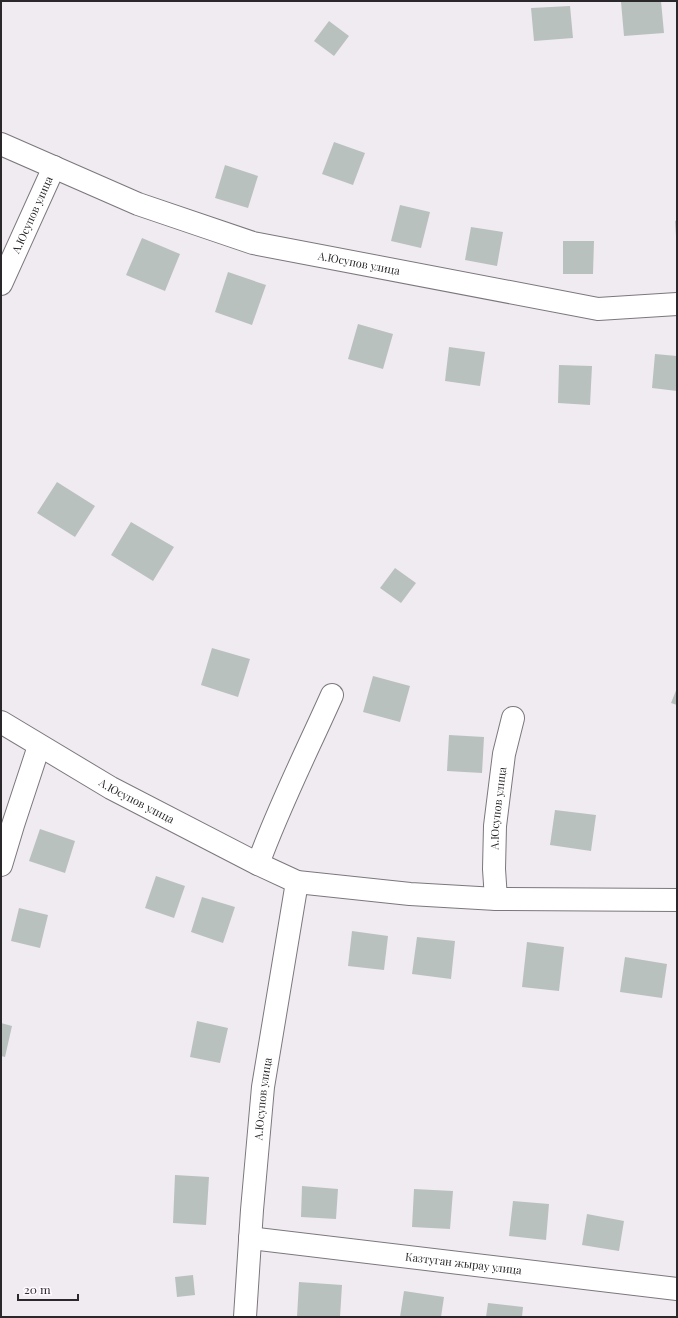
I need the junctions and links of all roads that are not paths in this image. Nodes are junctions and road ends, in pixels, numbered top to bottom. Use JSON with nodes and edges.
{"nodes":[{"id":1,"x":1,"y":144,"type":"edge"},
{"id":2,"x":54,"y":167,"type":"junction"},
{"id":3,"x":1,"y":284,"type":"edge"},
{"id":4,"x":677,"y":304,"type":"edge"},
{"id":5,"x":332,"y":695,"type":"dead end"},
{"id":6,"x":513,"y":718,"type":"dead end"},
{"id":7,"x":1,"y":722,"type":"edge"},
{"id":8,"x":39,"y":746,"type":"junction"},
{"id":9,"x":258,"y":864,"type":"junction"},
{"id":10,"x":1,"y":865,"type":"edge"},
{"id":11,"x":297,"y":882,"type":"junction"},
{"id":12,"x":496,"y":899,"type":"junction"},
{"id":13,"x":677,"y":900,"type":"edge"},
{"id":14,"x":250,"y":1238,"type":"junction"},
{"id":15,"x":677,"y":1289,"type":"edge"},
{"id":16,"x":245,"y":1317,"type":"edge"}],
"edges":[{"from":1,"to":2,"type":"street","name":"А.Юсупов улица"},
{"from":2,"to":3,"type":"street","name":"А.Юсупов улица"},
{"from":2,"to":4,"type":"street","name":"А.Юсупов улица"},
{"from":5,"to":9,"type":"street"},
{"from":6,"to":12,"type":"street","name":"А.Юсупов улица"},
{"from":7,"to":8,"type":"street","name":"А.Юсупов улица"},
{"from":8,"to":9,"type":"street","name":"А.Юсупов улица"},
{"from":8,"to":10,"type":"street"},
{"from":9,"to":11,"type":"street","name":"А.Юсупов улица"},
{"from":11,"to":12,"type":"street","name":"А.Юсупов улица"},
{"from":11,"to":14,"type":"street","name":"А.Юсупов улица"},
{"from":12,"to":13,"type":"street","name":"А.Юсупов улица"},
{"from":14,"to":15,"type":"street","name":"Казтуган жырау улица"},
{"from":14,"to":16,"type":"street","name":"А.Юсупов улица"}]}
